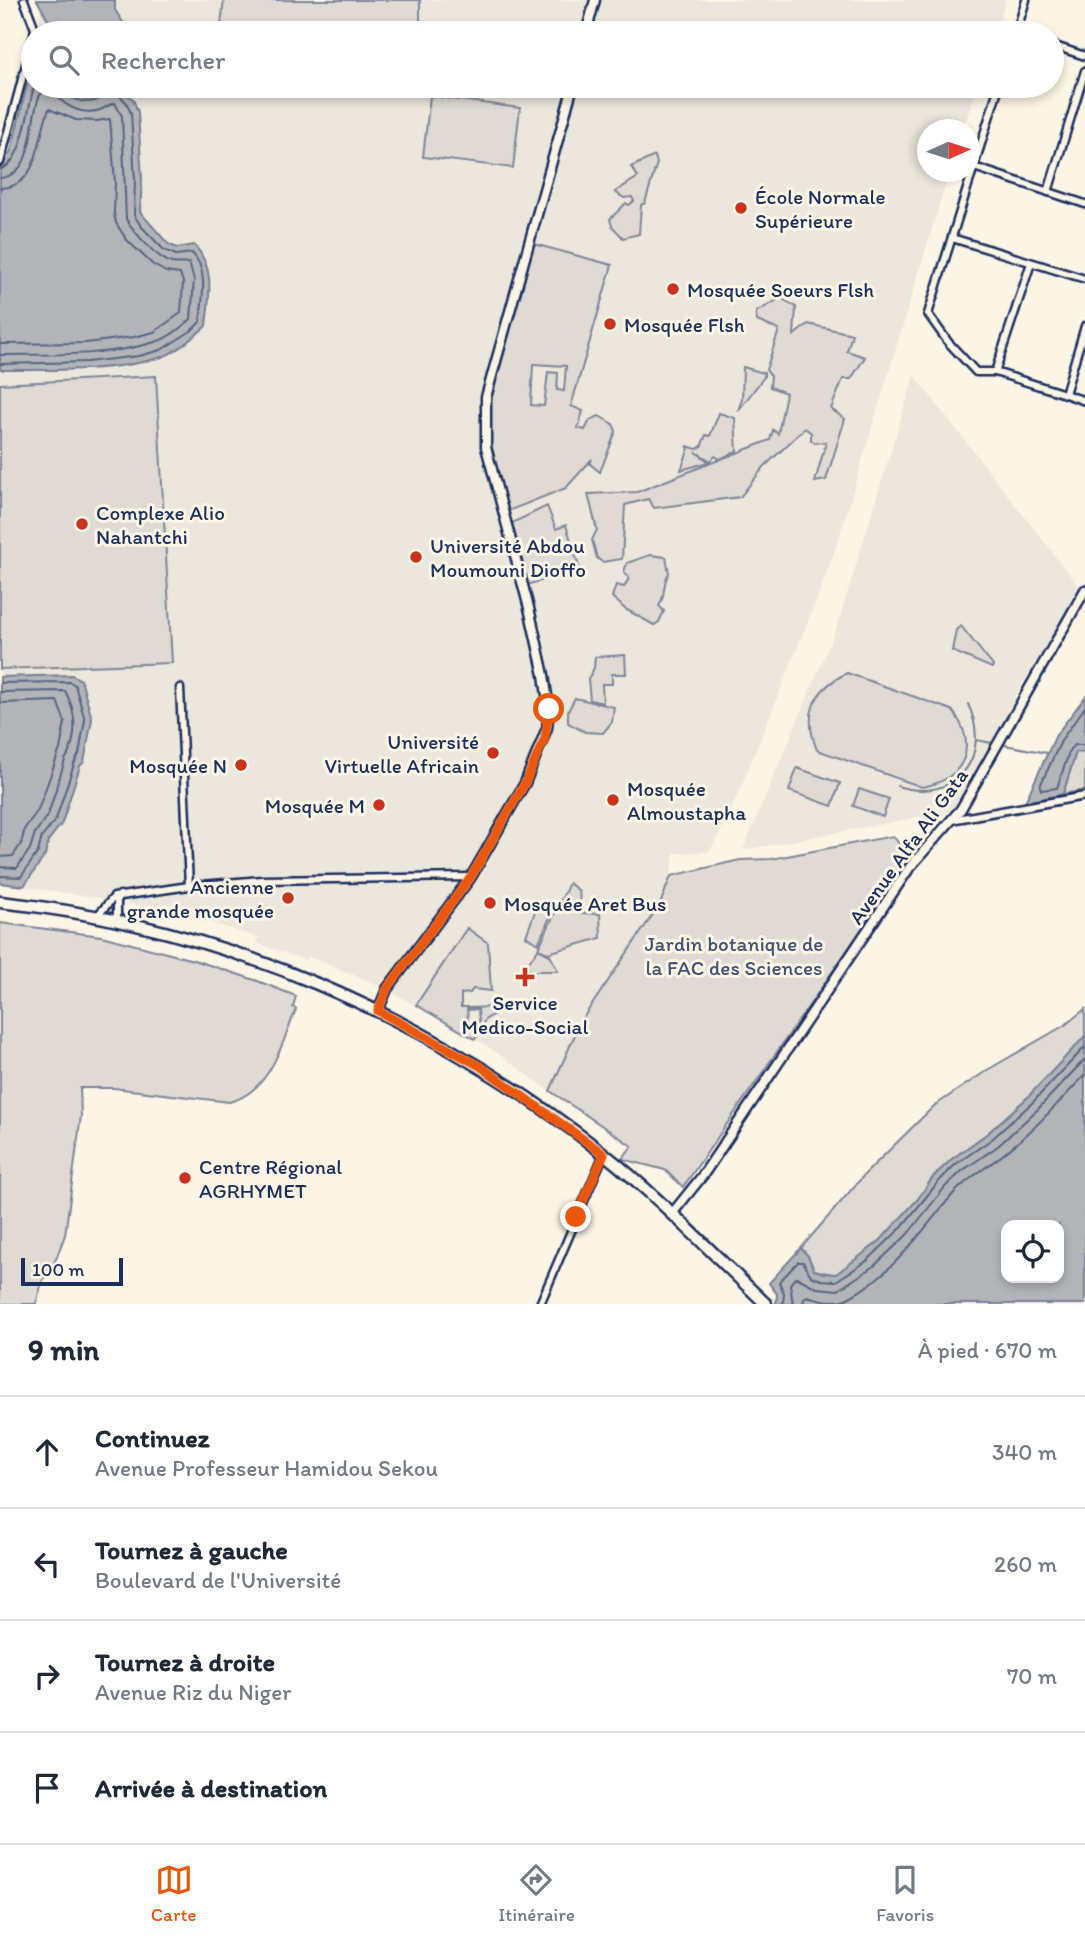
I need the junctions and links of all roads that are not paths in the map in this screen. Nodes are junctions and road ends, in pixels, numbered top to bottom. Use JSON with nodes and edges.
{"nodes":[{"id":1,"x":24,"y":0,"type":"edge"},
{"id":2,"x":595,"y":0,"type":"edge"},
{"id":3,"x":1026,"y":0,"type":"edge"},
{"id":4,"x":33,"y":21,"type":"edge"},
{"id":5,"x":589,"y":21,"type":"edge"},
{"id":6,"x":1020,"y":21,"type":"edge"},
{"id":7,"x":1064,"y":49,"type":"edge"},
{"id":8,"x":1085,"y":56,"type":"edge"},
{"id":9,"x":1085,"y":71,"type":"edge"},
{"id":10,"x":21,"y":84,"type":"edge"},
{"id":11,"x":570,"y":98,"type":"edge"},
{"id":12,"x":995,"y":98,"type":"edge"},
{"id":13,"x":980,"y":148,"type":"edge"},
{"id":14,"x":0,"y":162,"type":"edge"},
{"id":15,"x":980,"y":169,"type":"edge"},
{"id":16,"x":969,"y":182,"type":"edge"},
{"id":17,"x":1048,"y":192,"type":"junction"},
{"id":18,"x":1085,"y":204,"type":"edge"},
{"id":19,"x":951,"y":238,"type":"junction"},
{"id":20,"x":1031,"y":263,"type":"junction"},
{"id":21,"x":1085,"y":279,"type":"edge"},
{"id":22,"x":1085,"y":326,"type":"edge"},
{"id":23,"x":995,"y":372,"type":"junction"},
{"id":24,"x":1065,"y":394,"type":"junction"},
{"id":25,"x":1085,"y":401,"type":"edge"},
{"id":26,"x":1085,"y":590,"type":"edge"},
{"id":27,"x":180,"y":688,"type":"dead end"},
{"id":28,"x":1085,"y":796,"type":"edge"},
{"id":29,"x":951,"y":820,"type":"junction"},
{"id":30,"x":471,"y":877,"type":"junction"},
{"id":31,"x":189,"y":886,"type":"junction"},
{"id":32,"x":120,"y":895,"type":"junction"},
{"id":33,"x":0,"y":902,"type":"edge"},
{"id":34,"x":97,"y":916,"type":"junction"},
{"id":35,"x":117,"y":920,"type":"junction"},
{"id":36,"x":378,"y":1011,"type":"junction"},
{"id":37,"x":604,"y":1154,"type":"junction"},
{"id":38,"x":671,"y":1215,"type":"junction"},
{"id":39,"x":540,"y":1304,"type":"edge"},
{"id":40,"x":766,"y":1304,"type":"edge"}],
"edges":[{"from":1,"to":4,"type":"street"},
{"from":2,"to":5,"type":"street"},
{"from":3,"to":6,"type":"street"},
{"from":7,"to":8,"type":"street"},
{"from":9,"to":17,"type":"street"},
{"from":10,"to":14,"type":"street"},
{"from":11,"to":30,"type":"street"},
{"from":12,"to":13,"type":"street"},
{"from":15,"to":17,"type":"street"},
{"from":16,"to":19,"type":"street"},
{"from":17,"to":18,"type":"street"},
{"from":19,"to":20,"type":"street"},
{"from":19,"to":23,"type":"street"},
{"from":20,"to":21,"type":"street"},
{"from":20,"to":23,"type":"street"},
{"from":22,"to":24,"type":"street"},
{"from":23,"to":24,"type":"street"},
{"from":24,"to":25,"type":"street"},
{"from":26,"to":29,"type":"street","name":"Avenue Alfa Ali Gata"},
{"from":27,"to":31,"type":"street"},
{"from":28,"to":29,"type":"street"},
{"from":29,"to":38,"type":"street","name":"Avenue Alfa Ali Gata"},
{"from":30,"to":31,"type":"street"},
{"from":30,"to":36,"type":"street"},
{"from":31,"to":32,"type":"street"},
{"from":32,"to":34,"type":"street"},
{"from":32,"to":35,"type":"street"},
{"from":33,"to":34,"type":"main road"},
{"from":34,"to":35,"type":"main road"},
{"from":35,"to":36,"type":"main road"},
{"from":36,"to":37,"type":"main road"},
{"from":37,"to":38,"type":"main road"},
{"from":37,"to":39,"type":"street"},
{"from":38,"to":40,"type":"main road"}]}
